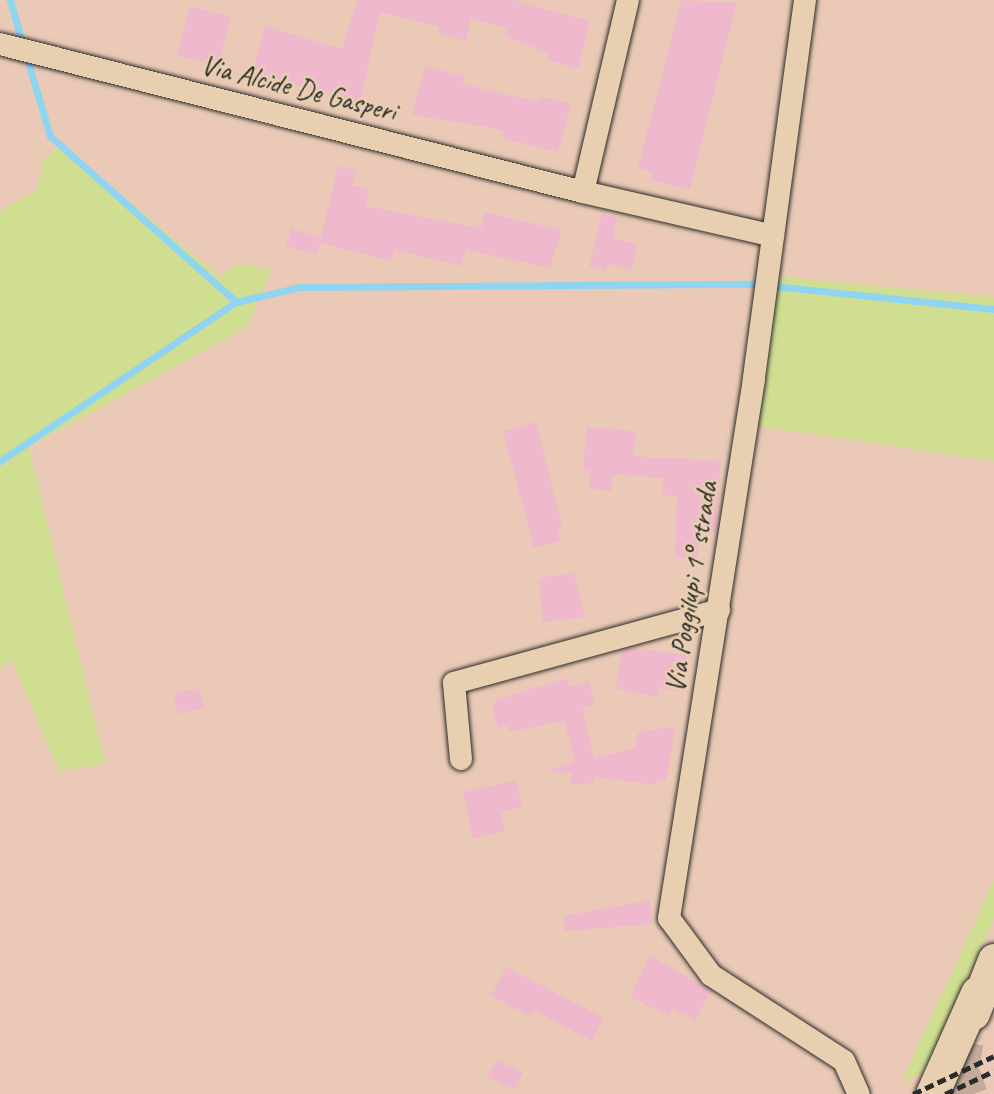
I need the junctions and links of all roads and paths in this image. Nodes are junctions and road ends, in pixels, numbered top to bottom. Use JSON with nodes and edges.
{"nodes":[{"id":1,"x":628,"y":0,"type":"edge"},
{"id":2,"x":805,"y":0,"type":"edge"},
{"id":3,"x":0,"y":44,"type":"edge"},
{"id":4,"x":583,"y":192,"type":"junction"},
{"id":5,"x":773,"y":236,"type":"junction"},
{"id":6,"x":719,"y":610,"type":"junction"},
{"id":7,"x":461,"y":759,"type":"dead end"},
{"id":8,"x":994,"y":960,"type":"edge"},
{"id":9,"x":977,"y":993,"type":"junction"},
{"id":10,"x":967,"y":1042,"type":"tunnel mouth"},
{"id":11,"x":859,"y":1094,"type":"edge"},
{"id":12,"x":932,"y":1094,"type":"edge"}],
"edges":[{"from":1,"to":4,"type":"street"},
{"from":2,"to":5,"type":"street","name":"Via Poggilupi 1° strada"},
{"from":3,"to":4,"type":"street","name":"Via Alcide De Gasperi"},
{"from":4,"to":5,"type":"street","name":"Via Alcide De Gasperi"},
{"from":5,"to":6,"type":"street","name":"Via Poggilupi 1° strada"},
{"from":6,"to":7,"type":"street"},
{"from":6,"to":11,"type":"street","name":"Via Poggilupi 1° strada"},
{"from":8,"to":9,"type":"main road"},
{"from":9,"to":10,"type":"main road"},
{"from":9,"to":12,"type":"main road"}]}
